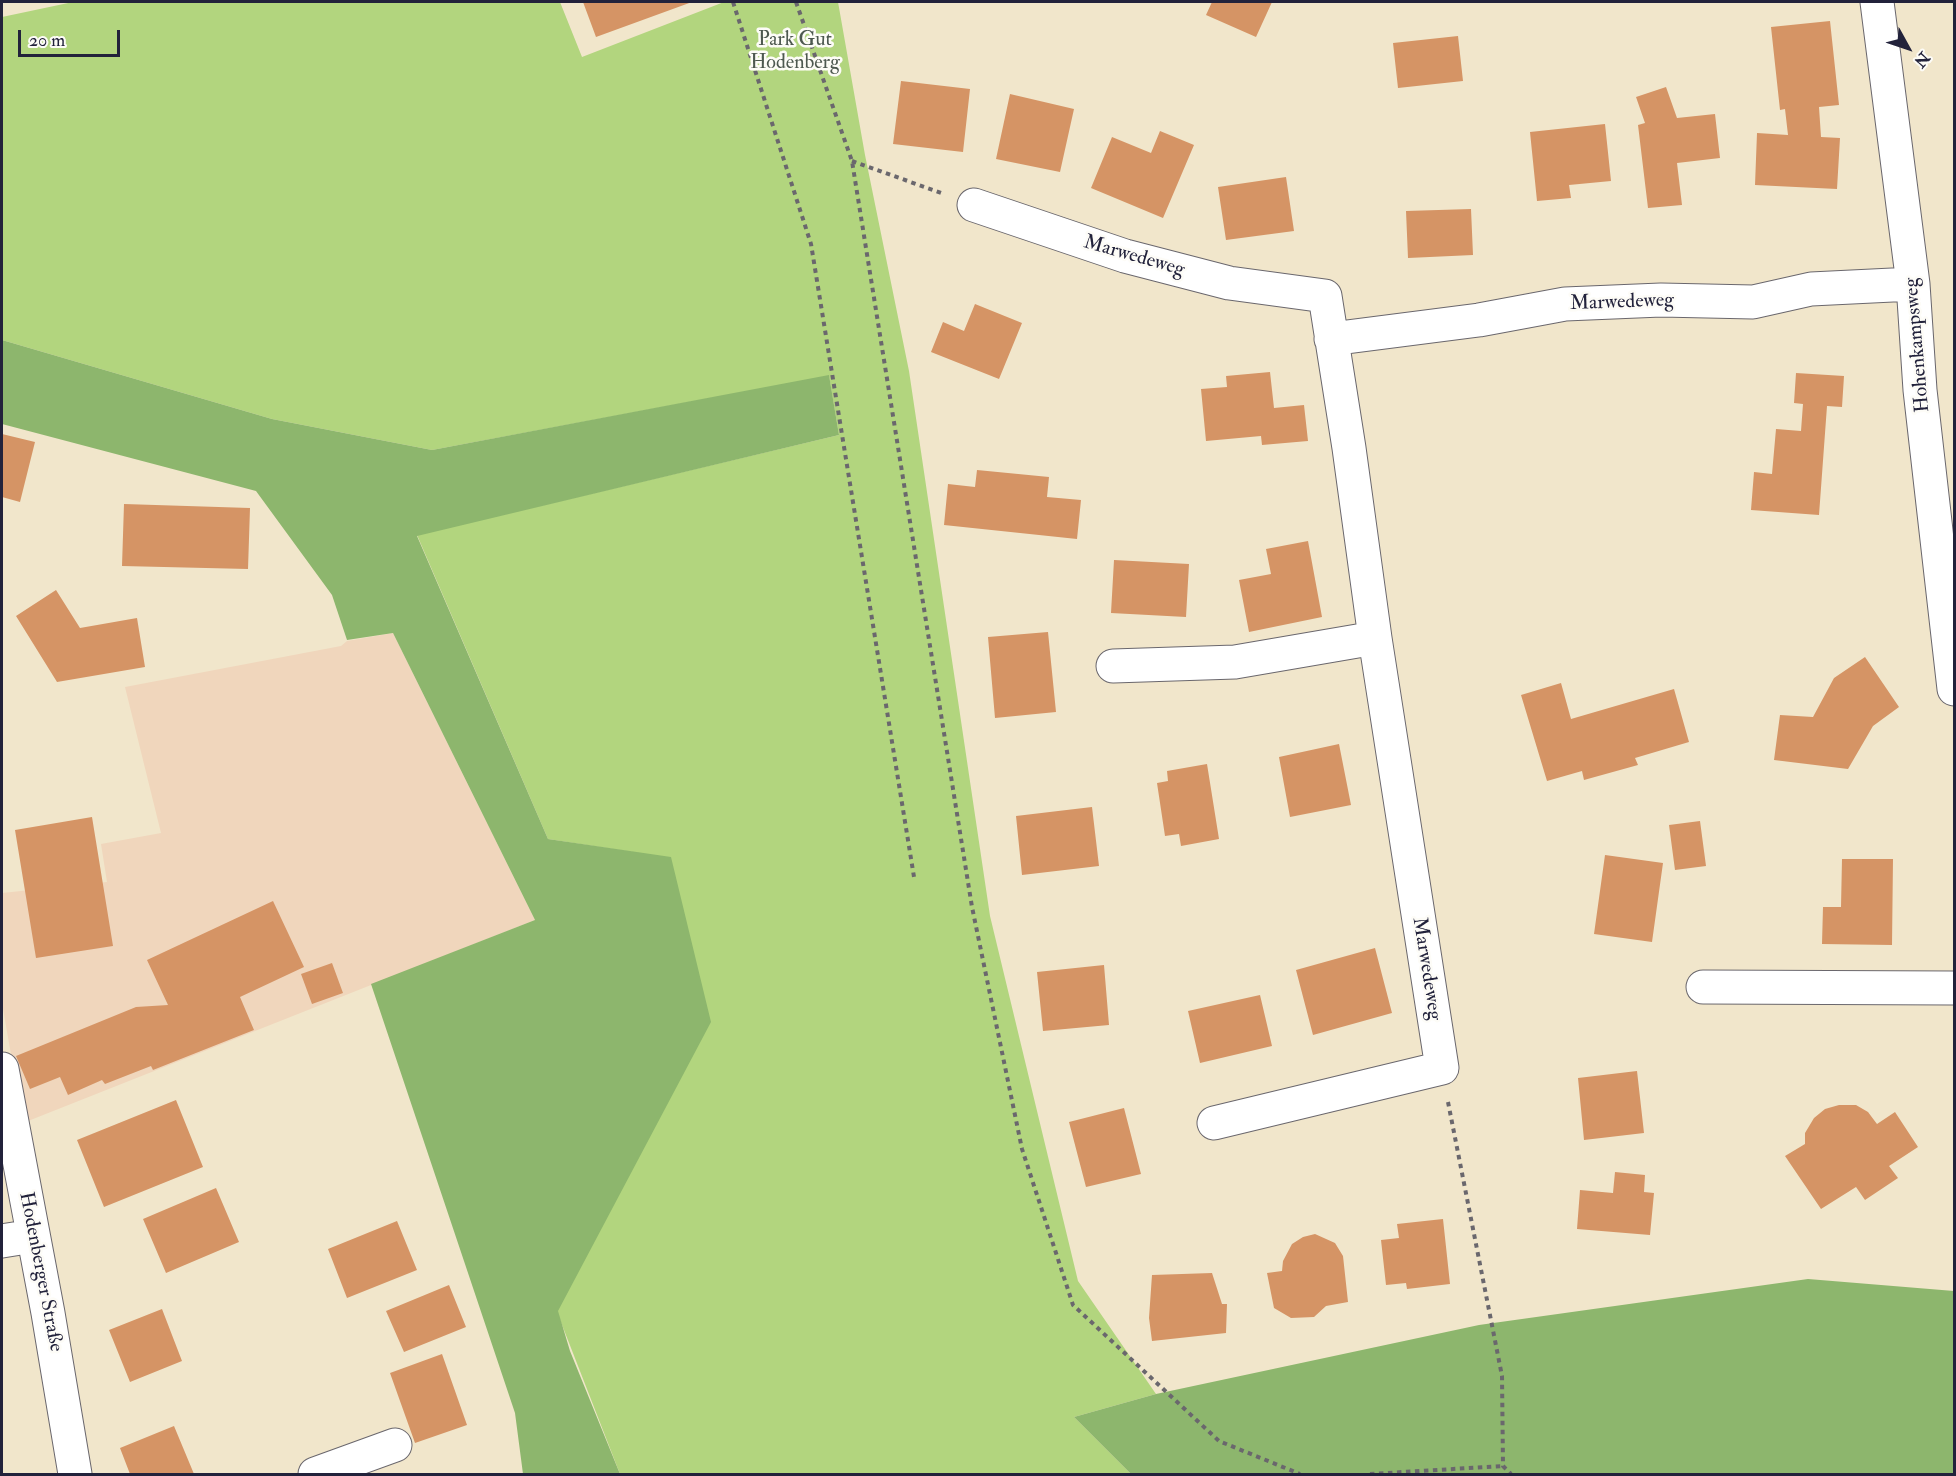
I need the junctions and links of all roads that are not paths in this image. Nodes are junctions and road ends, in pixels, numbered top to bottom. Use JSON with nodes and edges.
{"nodes":[{"id":1,"x":1877,"y":2,"type":"edge"},
{"id":2,"x":974,"y":205,"type":"road end"},
{"id":3,"x":1913,"y":284,"type":"junction"},
{"id":4,"x":1331,"y":339,"type":"junction"},
{"id":5,"x":1375,"y":638,"type":"junction"},
{"id":6,"x":1113,"y":666,"type":"dead end"},
{"id":7,"x":1954,"y":689,"type":"edge"},
{"id":8,"x":1703,"y":987,"type":"dead end"},
{"id":9,"x":1954,"y":988,"type":"edge"},
{"id":10,"x":2,"y":1069,"type":"edge"},
{"id":11,"x":1214,"y":1123,"type":"dead end"},
{"id":12,"x":17,"y":1238,"type":"edge"},
{"id":13,"x":395,"y":1445,"type":"dead end"},
{"id":14,"x":75,"y":1474,"type":"edge"},
{"id":15,"x":315,"y":1474,"type":"edge"}],
"edges":[{"from":1,"to":3,"type":"street","name":"Hohenkampsweg"},
{"from":2,"to":4,"type":"street","name":"Marwedeweg"},
{"from":3,"to":4,"type":"street","name":"Marwedeweg"},
{"from":3,"to":7,"type":"street","name":"Hohenkampsweg"},
{"from":4,"to":5,"type":"street","name":"Marwedeweg"},
{"from":5,"to":6,"type":"street"},
{"from":5,"to":11,"type":"street","name":"Marwedeweg"},
{"from":8,"to":9,"type":"street"},
{"from":10,"to":12,"type":"street","name":"Hodenberger Straße"},
{"from":12,"to":14,"type":"street","name":"Hodenberger Straße"},
{"from":13,"to":15,"type":"street"}]}
